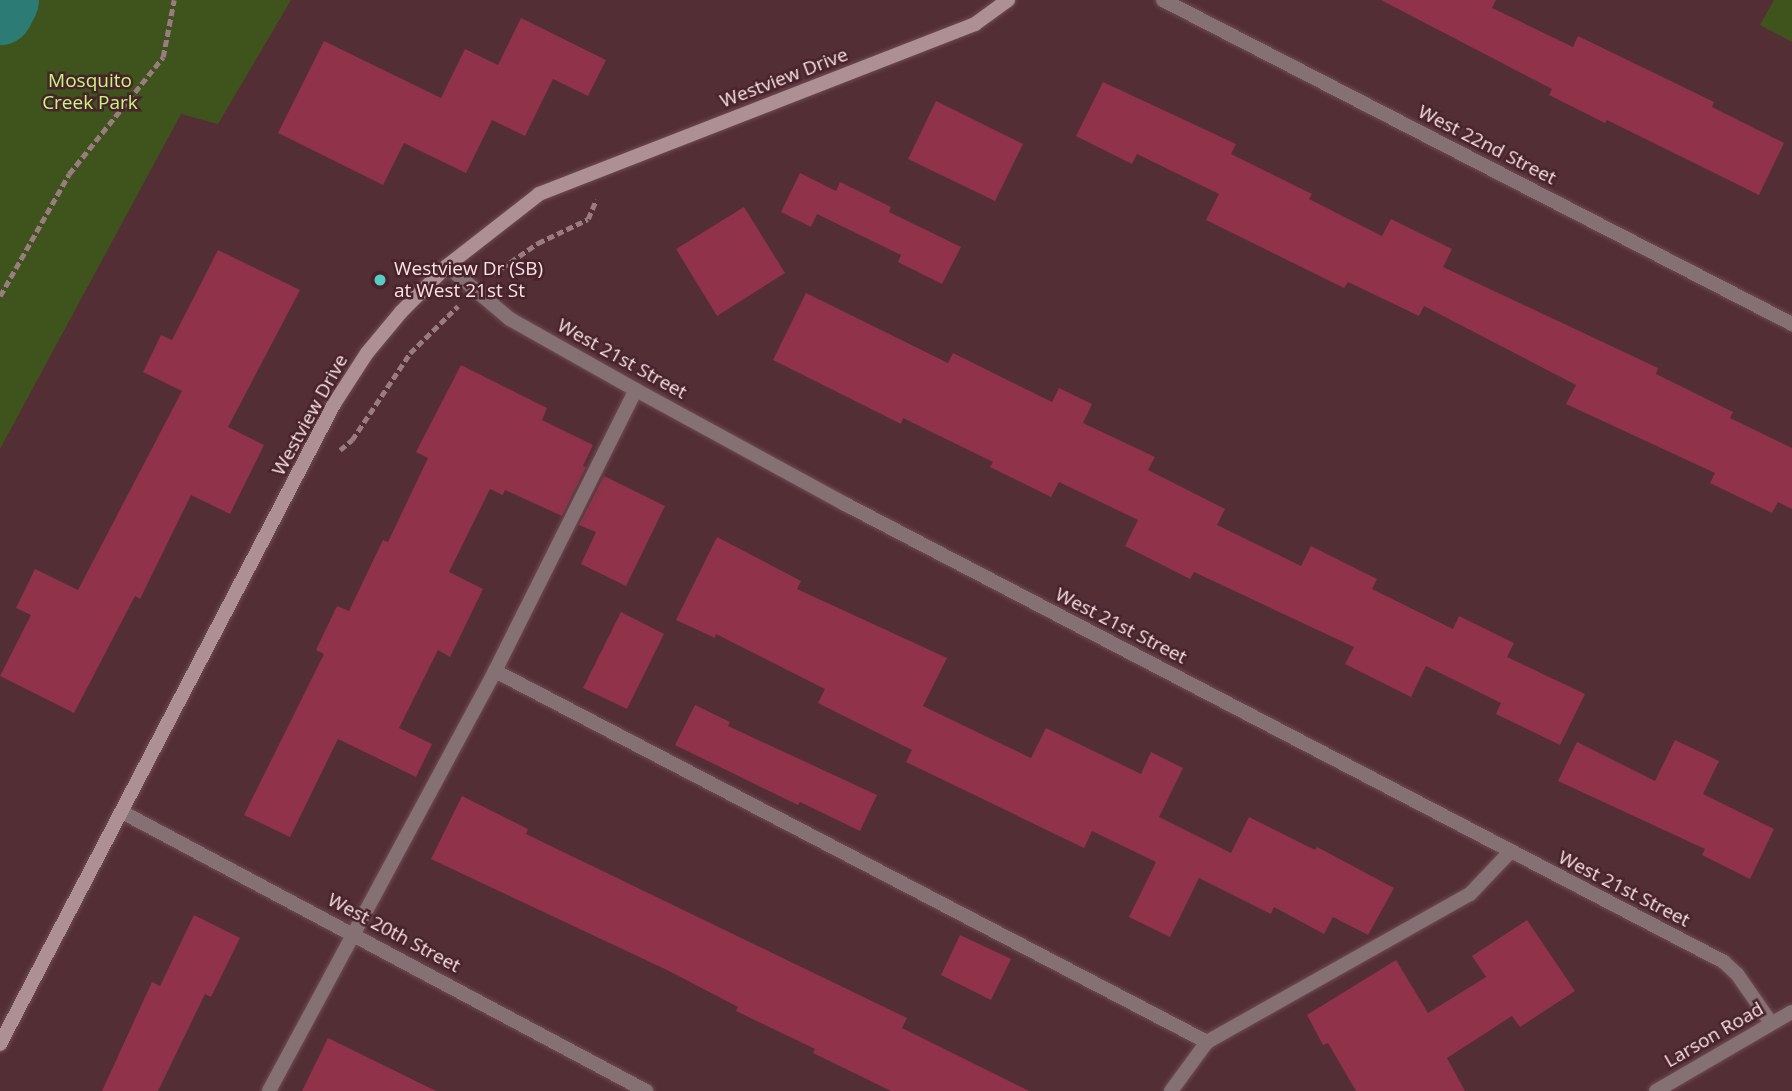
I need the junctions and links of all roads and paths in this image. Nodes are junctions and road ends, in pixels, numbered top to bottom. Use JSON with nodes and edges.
{"nodes":[{"id":1,"x":174,"y":0,"type":"edge"},
{"id":2,"x":1008,"y":0,"type":"edge"},
{"id":3,"x":1163,"y":0,"type":"edge"},
{"id":4,"x":588,"y":219,"type":"dead end"},
{"id":5,"x":504,"y":264,"type":"dead end"},
{"id":6,"x":447,"y":266,"type":"junction"},
{"id":7,"x":0,"y":296,"type":"edge"},
{"id":8,"x":445,"y":316,"type":"dead end"},
{"id":9,"x":1792,"y":324,"type":"edge"},
{"id":10,"x":636,"y":390,"type":"junction"},
{"id":11,"x":352,"y":440,"type":"dead end"},
{"id":12,"x":495,"y":671,"type":"junction"},
{"id":13,"x":122,"y":812,"type":"junction"},
{"id":14,"x":1510,"y":852,"type":"junction"},
{"id":15,"x":355,"y":934,"type":"junction"},
{"id":16,"x":1792,"y":1012,"type":"edge"},
{"id":17,"x":1771,"y":1023,"type":"junction"},
{"id":18,"x":1207,"y":1042,"type":"junction"},
{"id":19,"x":0,"y":1044,"type":"edge"},
{"id":20,"x":269,"y":1091,"type":"edge"},
{"id":21,"x":646,"y":1091,"type":"edge"},
{"id":22,"x":1171,"y":1091,"type":"edge"},
{"id":23,"x":1656,"y":1091,"type":"edge"}],
"edges":[{"from":1,"to":7,"type":"path"},
{"from":2,"to":6,"type":"main road","name":"Westview Drive"},
{"from":3,"to":9,"type":"street","name":"West 22nd Street"},
{"from":4,"to":5,"type":"path"},
{"from":6,"to":10,"type":"street","name":"West 21st Street"},
{"from":6,"to":13,"type":"main road","name":"Westview Drive"},
{"from":8,"to":11,"type":"path"},
{"from":10,"to":12,"type":"street"},
{"from":10,"to":14,"type":"street","name":"West 21st Street"},
{"from":12,"to":15,"type":"street"},
{"from":12,"to":18,"type":"street"},
{"from":13,"to":15,"type":"street","name":"West 20th Street"},
{"from":13,"to":19,"type":"main road","name":"Westview Drive"},
{"from":14,"to":17,"type":"street","name":"West 21st Street"},
{"from":14,"to":18,"type":"street"},
{"from":15,"to":20,"type":"street"},
{"from":15,"to":21,"type":"street","name":"West 20th Street"},
{"from":16,"to":17,"type":"street","name":"Larson Road"},
{"from":17,"to":23,"type":"street","name":"Larson Road"},
{"from":18,"to":22,"type":"street"}]}
